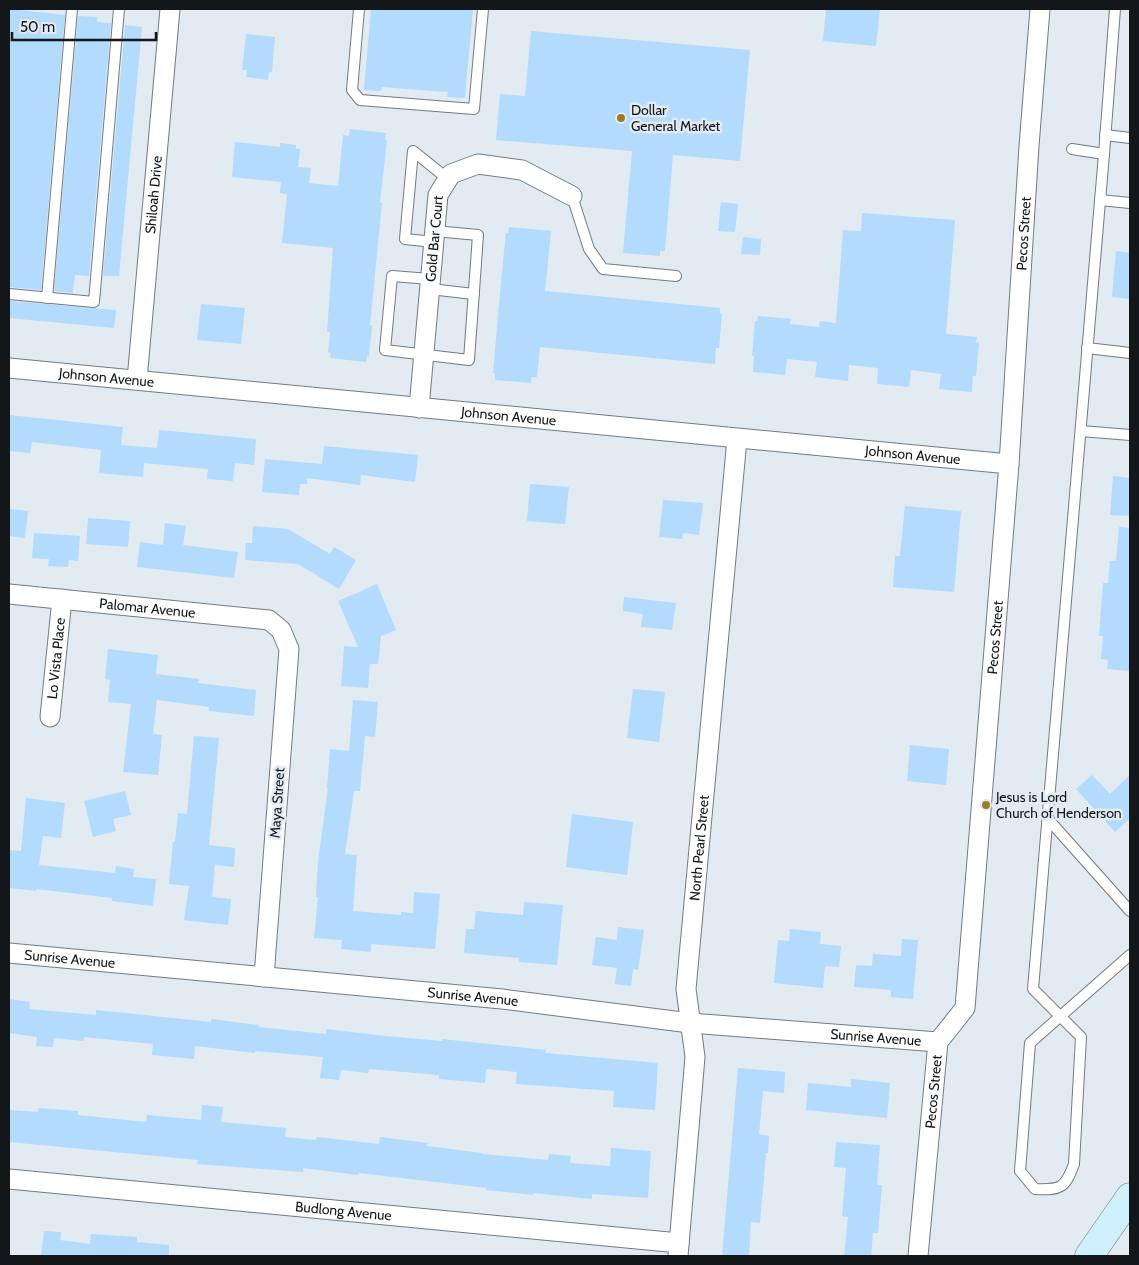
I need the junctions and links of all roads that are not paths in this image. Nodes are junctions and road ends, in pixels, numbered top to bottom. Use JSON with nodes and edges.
{"nodes":[{"id":1,"x":72,"y":9,"type":"edge"},
{"id":2,"x":119,"y":9,"type":"edge"},
{"id":3,"x":170,"y":9,"type":"edge"},
{"id":4,"x":360,"y":9,"type":"edge"},
{"id":5,"x":484,"y":9,"type":"edge"},
{"id":6,"x":1040,"y":9,"type":"edge"},
{"id":7,"x":1115,"y":9,"type":"edge"},
{"id":8,"x":1105,"y":135,"type":"junction"},
{"id":9,"x":1130,"y":138,"type":"edge"},
{"id":10,"x":1072,"y":149,"type":"dead end"},
{"id":11,"x":1104,"y":154,"type":"junction"},
{"id":12,"x":448,"y":179,"type":"junction"},
{"id":13,"x":572,"y":196,"type":"joint"},
{"id":14,"x":1100,"y":200,"type":"junction"},
{"id":15,"x":1130,"y":203,"type":"edge"},
{"id":16,"x":434,"y":236,"type":"junction"},
{"id":17,"x":676,"y":276,"type":"dead end"},
{"id":18,"x":430,"y":284,"type":"junction"},
{"id":19,"x":9,"y":294,"type":"edge"},
{"id":20,"x":474,"y":294,"type":"junction"},
{"id":21,"x":47,"y":298,"type":"junction"},
{"id":22,"x":1088,"y":348,"type":"junction"},
{"id":23,"x":1130,"y":353,"type":"edge"},
{"id":24,"x":424,"y":355,"type":"junction"},
{"id":25,"x":9,"y":368,"type":"edge"},
{"id":26,"x":137,"y":380,"type":"junction"},
{"id":27,"x":419,"y":408,"type":"junction"},
{"id":28,"x":1080,"y":432,"type":"junction"},
{"id":29,"x":1130,"y":435,"type":"edge"},
{"id":30,"x":737,"y":439,"type":"junction"},
{"id":31,"x":1009,"y":464,"type":"junction"},
{"id":32,"x":9,"y":594,"type":"edge"},
{"id":33,"x":62,"y":599,"type":"junction"},
{"id":34,"x":281,"y":630,"type":"joint"},
{"id":35,"x":50,"y":718,"type":"dead end"},
{"id":36,"x":1048,"y":819,"type":"junction"},
{"id":37,"x":1130,"y":911,"type":"edge"},
{"id":38,"x":9,"y":953,"type":"edge"},
{"id":39,"x":1130,"y":955,"type":"edge"},
{"id":40,"x":264,"y":977,"type":"junction"},
{"id":41,"x":1061,"y":1016,"type":"junction"},
{"id":42,"x":690,"y":1023,"type":"junction"},
{"id":43,"x":938,"y":1042,"type":"junction"},
{"id":44,"x":9,"y":1178,"type":"edge"},
{"id":45,"x":1123,"y":1212,"type":"edge"},
{"id":46,"x":678,"y":1250,"type":"edge"},
{"id":47,"x":918,"y":1256,"type":"edge"},
{"id":48,"x":1089,"y":1256,"type":"edge"}],
"edges":[{"from":1,"to":21,"type":"lane"},
{"from":2,"to":21,"type":"lane"},
{"from":3,"to":26,"type":"street","name":"Shiloah Drive"},
{"from":4,"to":5,"type":"lane"},
{"from":6,"to":31,"type":"street","name":"Pecos Street"},
{"from":7,"to":8,"type":"lane"},
{"from":8,"to":9,"type":"lane"},
{"from":8,"to":11,"type":"lane"},
{"from":10,"to":11,"type":"lane"},
{"from":11,"to":14,"type":"lane"},
{"from":12,"to":13,"type":"street","name":"Gold Bar Court"},
{"from":12,"to":16,"type":"street","name":"Gold Bar Court"},
{"from":12,"to":16,"type":"lane"},
{"from":13,"to":17,"type":"lane"},
{"from":14,"to":15,"type":"lane"},
{"from":14,"to":22,"type":"lane"},
{"from":16,"to":18,"type":"street","name":"Gold Bar Court"},
{"from":16,"to":20,"type":"lane"},
{"from":18,"to":20,"type":"lane"},
{"from":18,"to":24,"type":"street","name":"Gold Bar Court"},
{"from":18,"to":24,"type":"lane"},
{"from":19,"to":21,"type":"lane"},
{"from":20,"to":24,"type":"lane"},
{"from":22,"to":23,"type":"lane"},
{"from":22,"to":28,"type":"lane"},
{"from":24,"to":27,"type":"street","name":"Gold Bar Court"},
{"from":25,"to":26,"type":"street","name":"Johnson Avenue"},
{"from":26,"to":27,"type":"street","name":"Johnson Avenue"},
{"from":27,"to":30,"type":"street","name":"Johnson Avenue"},
{"from":28,"to":29,"type":"lane"},
{"from":28,"to":36,"type":"lane"},
{"from":30,"to":31,"type":"street","name":"Johnson Avenue"},
{"from":30,"to":42,"type":"street","name":"North Pearl Street"},
{"from":31,"to":43,"type":"street","name":"Pecos Street"},
{"from":32,"to":33,"type":"street","name":"Palomar Avenue"},
{"from":33,"to":34,"type":"street","name":"Palomar Avenue"},
{"from":33,"to":35,"type":"street","name":"Lo Vista Place"},
{"from":34,"to":40,"type":"street","name":"Maya Street"},
{"from":36,"to":37,"type":"lane"},
{"from":36,"to":41,"type":"lane"},
{"from":38,"to":40,"type":"street","name":"Sunrise Avenue"},
{"from":39,"to":41,"type":"lane"},
{"from":40,"to":42,"type":"street","name":"Sunrise Avenue"},
{"from":41,"to":41,"type":"lane"},
{"from":42,"to":43,"type":"street","name":"Sunrise Avenue"},
{"from":42,"to":46,"type":"street","name":"North Pearl Street"},
{"from":43,"to":47,"type":"street","name":"Pecos Street"},
{"from":44,"to":46,"type":"street","name":"Budlong Avenue"},
{"from":45,"to":48,"type":"main road"}]}
